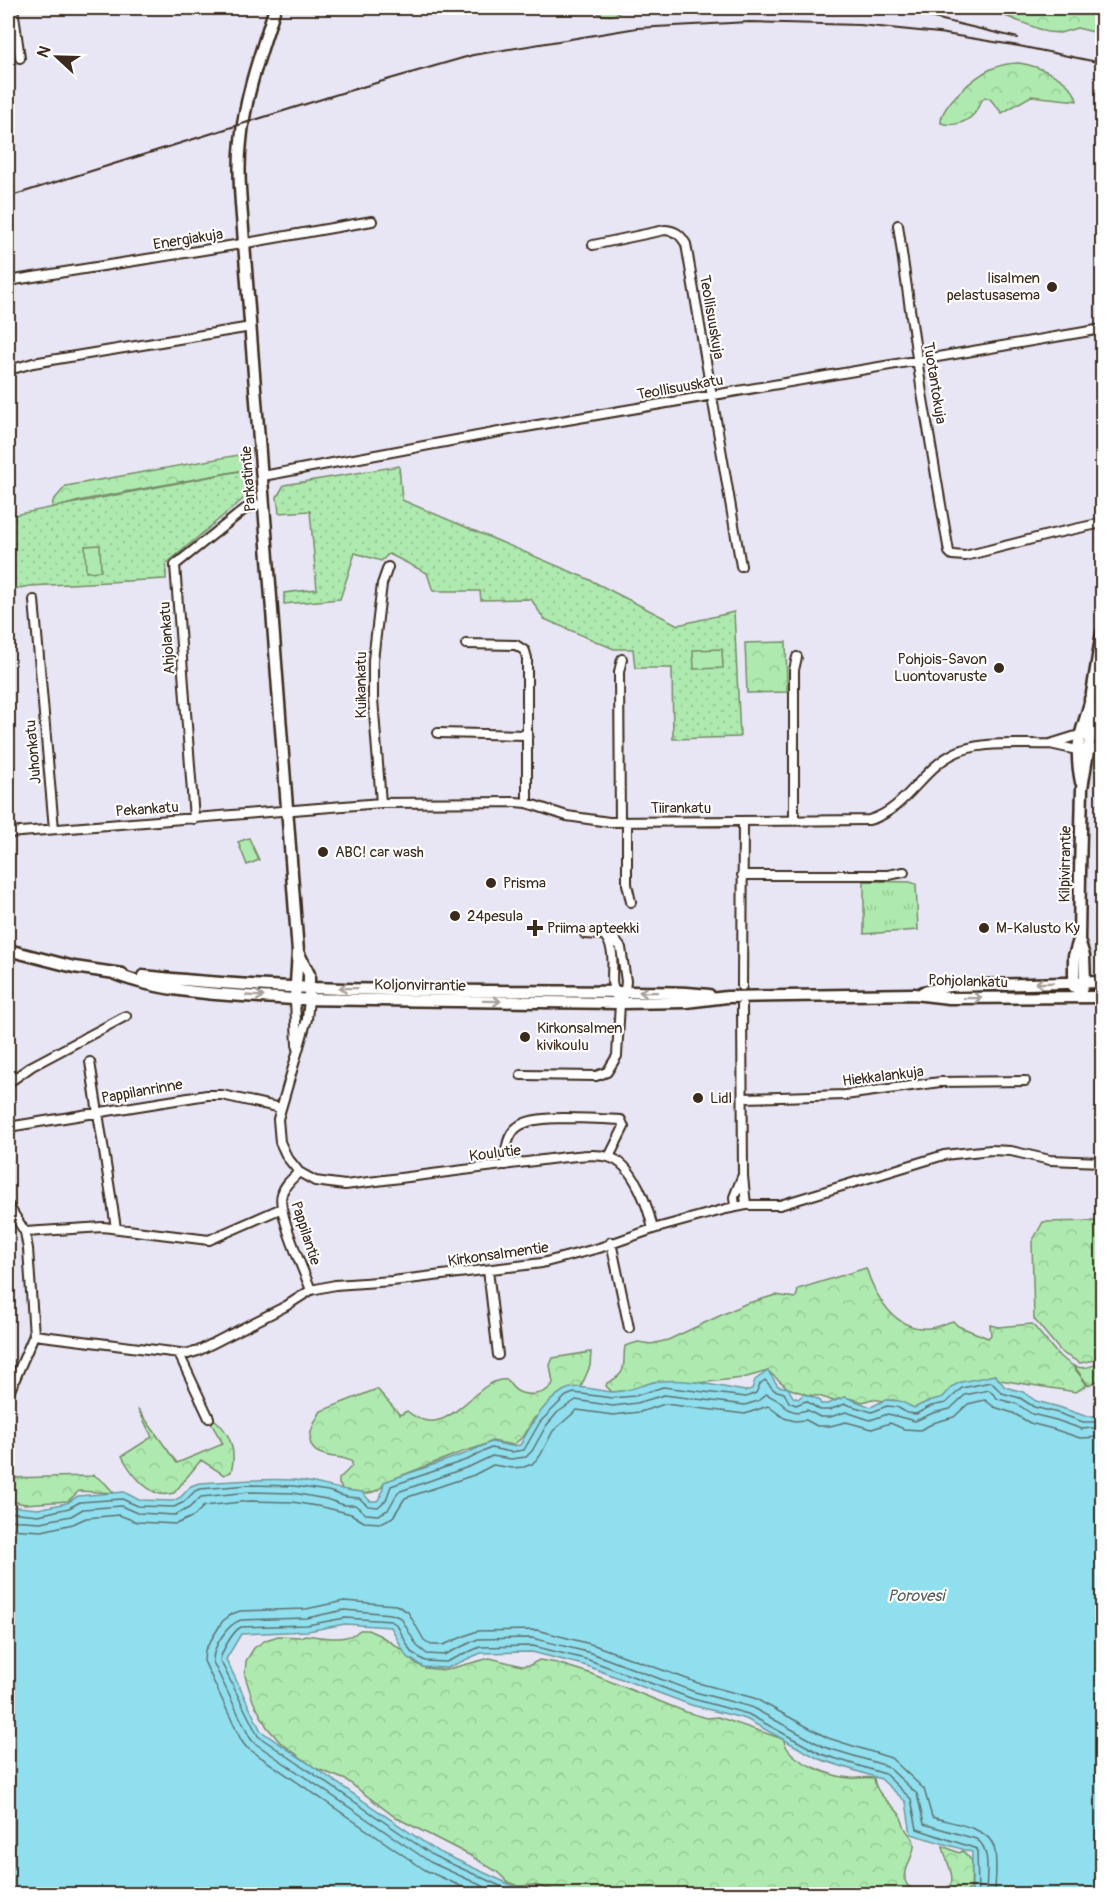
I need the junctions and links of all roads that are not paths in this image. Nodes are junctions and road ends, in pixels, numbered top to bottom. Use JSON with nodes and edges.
{"nodes":[{"id":1,"x":13,"y":8,"type":"edge"},
{"id":2,"x":275,"y":8,"type":"edge"},
{"id":3,"x":20,"y":58,"type":"dead end"},
{"id":4,"x":372,"y":221,"type":"dead end"},
{"id":5,"x":898,"y":225,"type":"dead end"},
{"id":6,"x":244,"y":243,"type":"junction"},
{"id":7,"x":593,"y":245,"type":"dead end"},
{"id":8,"x":8,"y":281,"type":"edge"},
{"id":9,"x":251,"y":327,"type":"junction"},
{"id":10,"x":1102,"y":329,"type":"edge"},
{"id":11,"x":917,"y":360,"type":"junction"},
{"id":12,"x":16,"y":368,"type":"dead end"},
{"id":13,"x":713,"y":395,"type":"junction"},
{"id":14,"x":262,"y":476,"type":"junction"},
{"id":15,"x":264,"y":503,"type":"junction"},
{"id":16,"x":1100,"y":525,"type":"edge"},
{"id":17,"x":741,"y":566,"type":"dead end"},
{"id":18,"x":388,"y":567,"type":"dead end"},
{"id":19,"x":34,"y":600,"type":"dead end"},
{"id":20,"x":1102,"y":633,"type":"edge"},
{"id":21,"x":465,"y":644,"type":"dead end"},
{"id":22,"x":797,"y":657,"type":"dead end"},
{"id":23,"x":622,"y":659,"type":"dead end"},
{"id":24,"x":438,"y":733,"type":"dead end"},
{"id":25,"x":528,"y":735,"type":"junction"},
{"id":26,"x":1085,"y":735,"type":"junction"},
{"id":27,"x":1102,"y":737,"type":"edge"},
{"id":28,"x":1050,"y":744,"type":"junction"},
{"id":29,"x":1102,"y":749,"type":"edge"},
{"id":30,"x":1082,"y":751,"type":"junction"},
{"id":31,"x":381,"y":803,"type":"junction"},
{"id":32,"x":527,"y":803,"type":"junction"},
{"id":33,"x":288,"y":812,"type":"junction"},
{"id":34,"x":194,"y":819,"type":"junction"},
{"id":35,"x":743,"y":821,"type":"junction"},
{"id":36,"x":794,"y":821,"type":"junction"},
{"id":37,"x":623,"y":822,"type":"junction"},
{"id":38,"x":54,"y":829,"type":"junction"},
{"id":39,"x":8,"y":833,"type":"edge"},
{"id":40,"x":904,"y":872,"type":"dead end"},
{"id":41,"x":742,"y":874,"type":"junction"},
{"id":42,"x":631,"y":902,"type":"dead end"},
{"id":43,"x":585,"y":934,"type":"dead end"},
{"id":44,"x":604,"y":934,"type":"junction"},
{"id":45,"x":1079,"y":940,"type":"junction"},
{"id":46,"x":8,"y":950,"type":"edge"},
{"id":47,"x":298,"y":952,"type":"junction"},
{"id":48,"x":1073,"y":982,"type":"junction"},
{"id":49,"x":1085,"y":982,"type":"junction"},
{"id":50,"x":1102,"y":982,"type":"edge"},
{"id":51,"x":742,"y":986,"type":"dead end"},
{"id":52,"x":620,"y":992,"type":"junction"},
{"id":53,"x":295,"y":993,"type":"junction"},
{"id":54,"x":309,"y":993,"type":"junction"},
{"id":55,"x":914,"y":994,"type":"junction"},
{"id":56,"x":1078,"y":996,"type":"junction"},
{"id":57,"x":727,"y":997,"type":"junction"},
{"id":58,"x":1102,"y":997,"type":"edge"},
{"id":59,"x":620,"y":1003,"type":"junction"},
{"id":60,"x":742,"y":1005,"type":"dead end"},
{"id":61,"x":126,"y":1016,"type":"dead end"},
{"id":62,"x":1102,"y":1046,"type":"edge"},
{"id":63,"x":298,"y":1056,"type":"junction"},
{"id":64,"x":90,"y":1062,"type":"dead end"},
{"id":65,"x":521,"y":1075,"type":"dead end"},
{"id":66,"x":1025,"y":1081,"type":"dead end"},
{"id":67,"x":8,"y":1083,"type":"edge"},
{"id":68,"x":744,"y":1098,"type":"junction"},
{"id":69,"x":281,"y":1108,"type":"junction"},
{"id":70,"x":98,"y":1113,"type":"junction"},
{"id":71,"x":1102,"y":1125,"type":"edge"},
{"id":72,"x":8,"y":1127,"type":"edge"},
{"id":73,"x":609,"y":1157,"type":"junction"},
{"id":74,"x":1102,"y":1162,"type":"edge"},
{"id":75,"x":506,"y":1165,"type":"junction"},
{"id":76,"x":299,"y":1172,"type":"junction"},
{"id":77,"x":743,"y":1176,"type":"junction"},
{"id":78,"x":8,"y":1205,"type":"edge"},
{"id":79,"x":746,"y":1205,"type":"junction"},
{"id":80,"x":735,"y":1207,"type":"junction"},
{"id":81,"x":282,"y":1208,"type":"junction"},
{"id":82,"x":116,"y":1228,"type":"junction"},
{"id":83,"x":653,"y":1229,"type":"junction"},
{"id":84,"x":25,"y":1232,"type":"junction"},
{"id":85,"x":611,"y":1242,"type":"junction"},
{"id":86,"x":488,"y":1270,"type":"junction"},
{"id":87,"x":311,"y":1290,"type":"junction"},
{"id":88,"x":629,"y":1328,"type":"dead end"},
{"id":89,"x":34,"y":1335,"type":"junction"},
{"id":90,"x":179,"y":1354,"type":"junction"},
{"id":91,"x":498,"y":1355,"type":"dead end"},
{"id":92,"x":8,"y":1395,"type":"edge"},
{"id":93,"x":209,"y":1418,"type":"dead end"}],
"edges":[{"from":1,"to":3,"type":"street"},
{"from":2,"to":6,"type":"main road","name":"Parkatintie"},
{"from":4,"to":6,"type":"street","name":"Energiakuja"},
{"from":5,"to":11,"type":"street","name":"Tuotantokuja"},
{"from":6,"to":8,"type":"street","name":"Energiakuja"},
{"from":6,"to":9,"type":"main road","name":"Parkatintie"},
{"from":7,"to":13,"type":"street","name":"Teollisuuskuja"},
{"from":9,"to":12,"type":"street"},
{"from":9,"to":14,"type":"main road","name":"Parkatintie"},
{"from":10,"to":11,"type":"street","name":"Teollisuuskatu"},
{"from":11,"to":13,"type":"street","name":"Teollisuuskatu"},
{"from":11,"to":16,"type":"street","name":"Tuotantokuja"},
{"from":13,"to":14,"type":"street","name":"Teollisuuskatu"},
{"from":13,"to":17,"type":"street","name":"Teollisuuskuja"},
{"from":14,"to":15,"type":"main road","name":"Parkatintie"},
{"from":15,"to":33,"type":"main road","name":"Parkatintie"},
{"from":15,"to":34,"type":"street","name":"Ahjolankatu"},
{"from":18,"to":31,"type":"street","name":"Kuikankatu"},
{"from":19,"to":38,"type":"street","name":"Juhonkatu"},
{"from":20,"to":26,"type":"main road","name":"Kilpivirrantie"},
{"from":21,"to":25,"type":"street"},
{"from":22,"to":36,"type":"street"},
{"from":23,"to":37,"type":"street"},
{"from":24,"to":25,"type":"street"},
{"from":25,"to":32,"type":"street"},
{"from":26,"to":27,"type":"street"},
{"from":26,"to":28,"type":"street","name":"Tiirankatu"},
{"from":26,"to":30,"type":"main road","name":"Kilpivirrantie"},
{"from":28,"to":30,"type":"street","name":"Tiirankatu"},
{"from":28,"to":36,"type":"street","name":"Tiirankatu"},
{"from":29,"to":30,"type":"street"},
{"from":30,"to":45,"type":"main road","name":"Kilpivirrantie"},
{"from":31,"to":32,"type":"street","name":"Tiirankatu"},
{"from":31,"to":33,"type":"street","name":"Tiirankatu"},
{"from":32,"to":37,"type":"street","name":"Tiirankatu"},
{"from":33,"to":34,"type":"street","name":"Pekankatu"},
{"from":33,"to":47,"type":"main road","name":"Parkatintie"},
{"from":34,"to":38,"type":"street","name":"Pekankatu"},
{"from":35,"to":36,"type":"street","name":"Tiirankatu"},
{"from":35,"to":37,"type":"street","name":"Tiirankatu"},
{"from":35,"to":41,"type":"street"},
{"from":37,"to":42,"type":"street"},
{"from":38,"to":39,"type":"street","name":"Pekankatu"},
{"from":40,"to":41,"type":"street"},
{"from":41,"to":51,"type":"street"},
{"from":43,"to":44,"type":"street"},
{"from":44,"to":52,"type":"street"},
{"from":44,"to":52,"type":"street"},
{"from":45,"to":48,"type":"main road","name":"Kilpivirrantie"},
{"from":45,"to":49,"type":"main road","name":"Kilpivirrantie"},
{"from":46,"to":53,"type":"main road","name":"Koljonvirrantie"},
{"from":47,"to":53,"type":"main road","name":"Parkatintie"},
{"from":47,"to":54,"type":"main road","name":"Parkatintie"},
{"from":48,"to":49,"type":"main road","name":"Pohjolankatu"},
{"from":48,"to":55,"type":"main road","name":"Pohjolankatu","one_way":true},
{"from":48,"to":56,"type":"main road","name":"Kilpivirrantie"},
{"from":49,"to":50,"type":"main road","name":"Pohjolankatu"},
{"from":49,"to":56,"type":"main road"},
{"from":52,"to":54,"type":"main road","name":"Koljonvirrantie","one_way":true},
{"from":57,"to":52,"type":"main road","name":"Koljonvirrantie","one_way":true},
{"from":52,"to":59,"type":"street"},
{"from":53,"to":54,"type":"main road","name":"Koljonvirrantie"},
{"from":53,"to":63,"type":"street"},
{"from":54,"to":59,"type":"main road","name":"Koljonvirrantie","one_way":true},
{"from":54,"to":63,"type":"street"},
{"from":55,"to":56,"type":"main road","name":"Pohjolankatu","one_way":true},
{"from":55,"to":57,"type":"main road","name":"Koljonvirrantie"},
{"from":56,"to":58,"type":"main road","name":"Pohjolankatu"},
{"from":57,"to":59,"type":"main road","name":"Koljonvirrantie"},
{"from":59,"to":65,"type":"street"},
{"from":60,"to":68,"type":"street"},
{"from":61,"to":67,"type":"street"},
{"from":62,"to":71,"type":"street"},
{"from":63,"to":69,"type":"street"},
{"from":64,"to":70,"type":"street"},
{"from":66,"to":68,"type":"street","name":"Hiekkalankuja"},
{"from":68,"to":77,"type":"street"},
{"from":69,"to":70,"type":"street","name":"Pappilanrinne"},
{"from":69,"to":76,"type":"street"},
{"from":70,"to":72,"type":"street","name":"Pappilanrinne"},
{"from":70,"to":82,"type":"street"},
{"from":73,"to":75,"type":"street","name":"Koulutie"},
{"from":73,"to":75,"type":"street"},
{"from":73,"to":83,"type":"street"},
{"from":74,"to":79,"type":"street","name":"Kirkonsalmentie"},
{"from":75,"to":76,"type":"street","name":"Koulutie"},
{"from":76,"to":81,"type":"street","name":"Pappilantie"},
{"from":77,"to":79,"type":"street"},
{"from":77,"to":80,"type":"street"},
{"from":78,"to":84,"type":"street"},
{"from":79,"to":80,"type":"street","name":"Kirkonsalmentie"},
{"from":80,"to":83,"type":"street","name":"Kirkonsalmentie"},
{"from":81,"to":82,"type":"street"},
{"from":81,"to":87,"type":"street","name":"Pappilantie"},
{"from":82,"to":84,"type":"street"},
{"from":83,"to":85,"type":"street","name":"Kirkonsalmentie"},
{"from":84,"to":89,"type":"street"},
{"from":85,"to":86,"type":"street","name":"Kirkonsalmentie"},
{"from":85,"to":88,"type":"street"},
{"from":86,"to":87,"type":"street","name":"Kirkonsalmentie"},
{"from":86,"to":91,"type":"street"},
{"from":87,"to":90,"type":"street","name":"Kirkonsalmentie"},
{"from":89,"to":90,"type":"street","name":"Kirkonsalmentie"},
{"from":89,"to":92,"type":"street"},
{"from":90,"to":93,"type":"street"}]}
